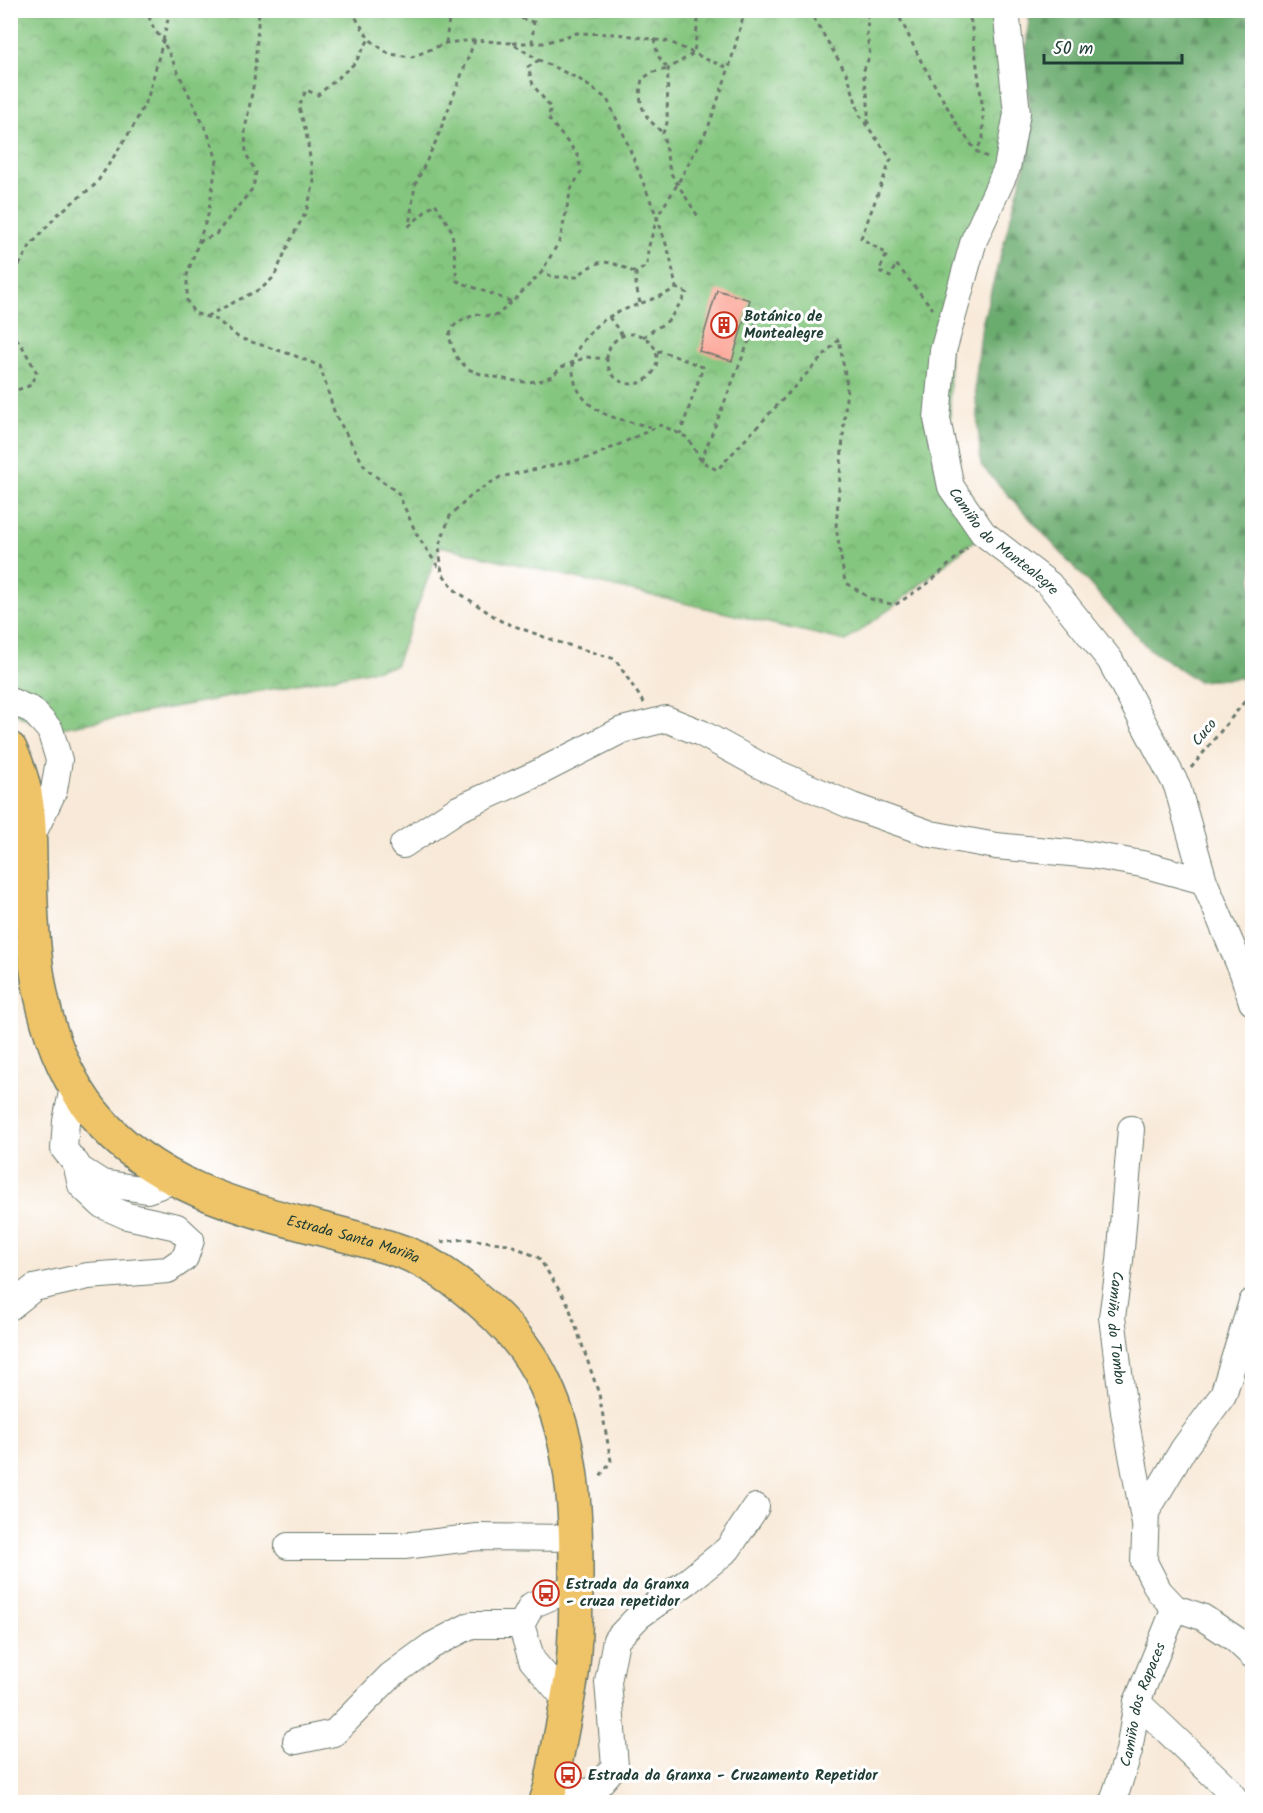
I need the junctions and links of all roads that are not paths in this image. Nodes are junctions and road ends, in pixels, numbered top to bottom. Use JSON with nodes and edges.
{"nodes":[{"id":1,"x":1006,"y":10,"type":"edge"},
{"id":2,"x":10,"y":701,"type":"edge"},
{"id":3,"x":10,"y":749,"type":"edge"},
{"id":4,"x":31,"y":838,"type":"junction"},
{"id":5,"x":403,"y":845,"type":"dead end"},
{"id":6,"x":1204,"y":881,"type":"junction"},
{"id":7,"x":1252,"y":1002,"type":"edge"},
{"id":8,"x":74,"y":1083,"type":"junction"},
{"id":9,"x":1131,"y":1129,"type":"dead end"},
{"id":10,"x":76,"y":1163,"type":"junction"},
{"id":11,"x":175,"y":1180,"type":"junction"},
{"id":12,"x":1252,"y":1302,"type":"edge"},
{"id":13,"x":10,"y":1307,"type":"edge"},
{"id":14,"x":756,"y":1507,"type":"dead end"},
{"id":15,"x":1145,"y":1526,"type":"junction"},
{"id":16,"x":576,"y":1538,"type":"junction"},
{"id":17,"x":288,"y":1546,"type":"dead end"},
{"id":18,"x":576,"y":1586,"type":"junction"},
{"id":19,"x":1175,"y":1608,"type":"junction"},
{"id":20,"x":521,"y":1625,"type":"junction"},
{"id":21,"x":1252,"y":1655,"type":"edge"},
{"id":22,"x":567,"y":1701,"type":"junction"},
{"id":23,"x":1137,"y":1702,"type":"junction"},
{"id":24,"x":296,"y":1741,"type":"dead end"},
{"id":25,"x":548,"y":1794,"type":"edge"},
{"id":26,"x":1113,"y":1803,"type":"edge"},
{"id":27,"x":1237,"y":1803,"type":"edge"}],
"edges":[{"from":1,"to":6,"type":"street","name":"Camiño do Montealegre"},
{"from":2,"to":4,"type":"street"},
{"from":3,"to":4,"type":"main road","name":"Estrada Santa Mariña"},
{"from":4,"to":8,"type":"main road","name":"Estrada Santa Mariña"},
{"from":5,"to":6,"type":"street"},
{"from":6,"to":7,"type":"street","name":"Camiño do Montealegre"},
{"from":8,"to":10,"type":"street"},
{"from":8,"to":11,"type":"main road","name":"Estrada Santa Mariña"},
{"from":9,"to":15,"type":"street","name":"Camiño do Tombo"},
{"from":10,"to":11,"type":"street"},
{"from":10,"to":13,"type":"street"},
{"from":11,"to":16,"type":"main road","name":"Estrada Santa Mariña"},
{"from":12,"to":15,"type":"street"},
{"from":14,"to":25,"type":"street"},
{"from":15,"to":19,"type":"street"},
{"from":16,"to":17,"type":"street"},
{"from":16,"to":18,"type":"main road","name":"Estrada Santa Mariña"},
{"from":18,"to":20,"type":"street"},
{"from":18,"to":22,"type":"main road","name":"Estrada Santa Mariña"},
{"from":19,"to":21,"type":"street"},
{"from":19,"to":23,"type":"street","name":"Camiño dos Rapaces"},
{"from":20,"to":22,"type":"street"},
{"from":20,"to":24,"type":"street"},
{"from":22,"to":25,"type":"main road","name":"Estrada Santa Mariña"},
{"from":23,"to":26,"type":"street","name":"Camiño dos Rapaces"},
{"from":23,"to":27,"type":"street"}]}
